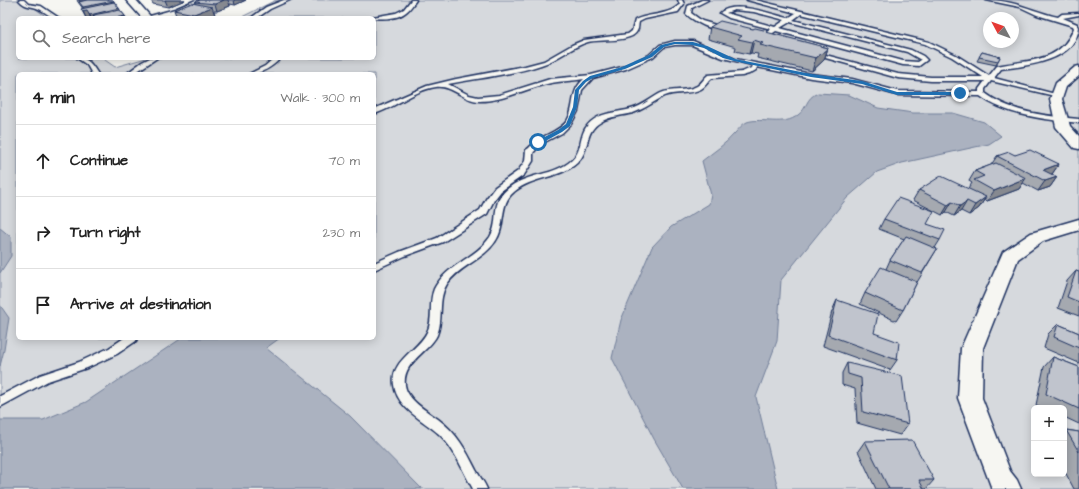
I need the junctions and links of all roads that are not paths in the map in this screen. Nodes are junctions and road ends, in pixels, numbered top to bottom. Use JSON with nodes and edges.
{"nodes":[{"id":1,"x":21,"y":0,"type":"edge"},
{"id":2,"x":131,"y":0,"type":"edge"},
{"id":3,"x":204,"y":0,"type":"edge"},
{"id":4,"x":288,"y":0,"type":"edge"},
{"id":5,"x":414,"y":0,"type":"edge"},
{"id":6,"x":680,"y":0,"type":"edge"},
{"id":7,"x":706,"y":0,"type":"edge"},
{"id":8,"x":749,"y":0,"type":"edge"},
{"id":9,"x":988,"y":0,"type":"edge"},
{"id":10,"x":801,"y":12,"type":"junction"},
{"id":11,"x":1079,"y":14,"type":"edge"},
{"id":12,"x":53,"y":16,"type":"edge"},
{"id":13,"x":146,"y":16,"type":"edge"},
{"id":14,"x":159,"y":16,"type":"edge"},
{"id":15,"x":257,"y":16,"type":"edge"},
{"id":16,"x":376,"y":17,"type":"edge"},
{"id":17,"x":789,"y":20,"type":"junction"},
{"id":18,"x":1062,"y":20,"type":"junction"},
{"id":19,"x":776,"y":29,"type":"junction"},
{"id":20,"x":730,"y":31,"type":"edge"},
{"id":21,"x":775,"y":39,"type":"edge"},
{"id":22,"x":807,"y":52,"type":"edge"},
{"id":23,"x":83,"y":60,"type":"edge"},
{"id":24,"x":150,"y":60,"type":"edge"},
{"id":25,"x":276,"y":60,"type":"edge"},
{"id":26,"x":755,"y":64,"type":"junction"},
{"id":27,"x":1079,"y":70,"type":"edge"},
{"id":28,"x":94,"y":72,"type":"edge"},
{"id":29,"x":132,"y":72,"type":"edge"},
{"id":30,"x":256,"y":72,"type":"edge"},
{"id":31,"x":747,"y":73,"type":"junction"},
{"id":32,"x":811,"y":76,"type":"junction"},
{"id":33,"x":591,"y":77,"type":"junction"},
{"id":34,"x":990,"y":79,"type":"junction"},
{"id":35,"x":437,"y":85,"type":"junction"},
{"id":36,"x":982,"y":94,"type":"junction"},
{"id":37,"x":1057,"y":96,"type":"junction"},
{"id":38,"x":376,"y":111,"type":"edge"},
{"id":39,"x":1061,"y":118,"type":"junction"},
{"id":40,"x":1079,"y":121,"type":"edge"},
{"id":41,"x":1079,"y":144,"type":"edge"},
{"id":42,"x":1079,"y":224,"type":"edge"},
{"id":43,"x":376,"y":266,"type":"edge"},
{"id":44,"x":129,"y":340,"type":"edge"},
{"id":45,"x":0,"y":402,"type":"edge"},
{"id":46,"x":480,"y":489,"type":"edge"},
{"id":47,"x":1008,"y":489,"type":"edge"}],
"edges":[{"from":1,"to":12,"type":"lane"},
{"from":2,"to":13,"type":"street"},
{"from":3,"to":14,"type":"street"},
{"from":4,"to":15,"type":"lane"},
{"from":5,"to":16,"type":"lane"},
{"from":6,"to":35,"type":"lane"},
{"from":7,"to":20,"type":"lane"},
{"from":8,"to":10,"type":"lane"},
{"from":9,"to":18,"type":"lane"},
{"from":10,"to":17,"type":"lane"},
{"from":10,"to":34,"type":"lane"},
{"from":11,"to":18,"type":"lane"},
{"from":17,"to":19,"type":"lane"},
{"from":17,"to":19,"type":"lane"},
{"from":17,"to":19,"type":"lane"},
{"from":18,"to":34,"type":"lane"},
{"from":19,"to":21,"type":"lane"},
{"from":22,"to":34,"type":"lane"},
{"from":23,"to":28,"type":"lane"},
{"from":24,"to":29,"type":"lane"},
{"from":25,"to":30,"type":"lane"},
{"from":26,"to":31,"type":"lane"},
{"from":26,"to":32,"type":"lane"},
{"from":26,"to":33,"type":"lane"},
{"from":27,"to":37,"type":"street"},
{"from":31,"to":32,"type":"lane"},
{"from":31,"to":46,"type":"lane"},
{"from":32,"to":36,"type":"lane"},
{"from":33,"to":35,"type":"lane"},
{"from":33,"to":43,"type":"lane"},
{"from":34,"to":36,"type":"lane"},
{"from":34,"to":37,"type":"lane"},
{"from":35,"to":38,"type":"lane"},
{"from":36,"to":39,"type":"lane"},
{"from":37,"to":39,"type":"street"},
{"from":39,"to":40,"type":"lane"},
{"from":39,"to":41,"type":"street"},
{"from":42,"to":47,"type":"street"},
{"from":44,"to":45,"type":"lane"}]}
